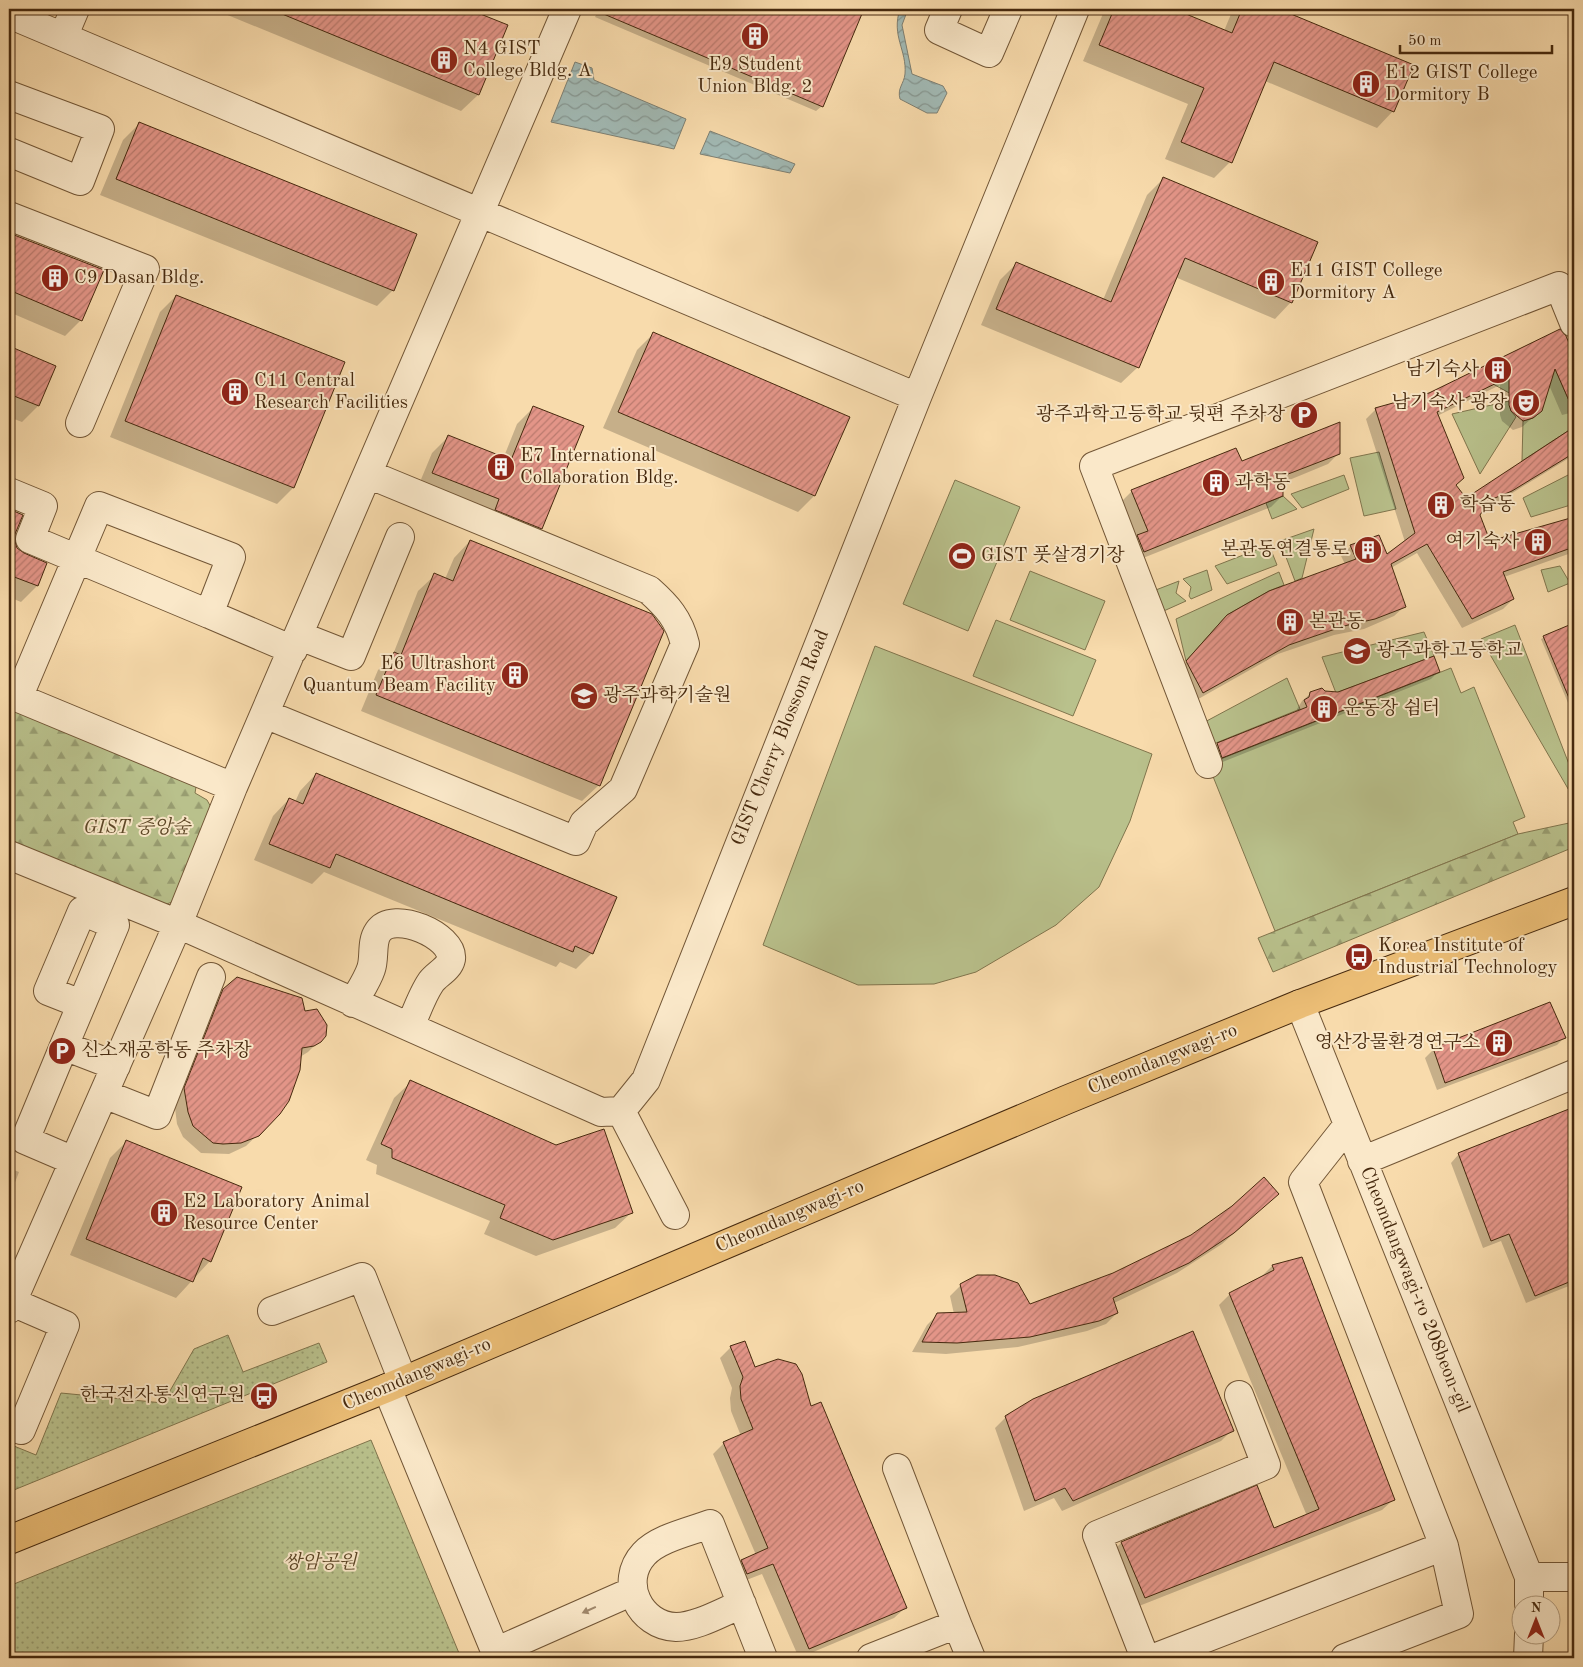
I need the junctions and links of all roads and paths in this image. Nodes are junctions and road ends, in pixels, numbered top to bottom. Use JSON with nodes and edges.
{"nodes":[{"id":1,"x":75,"y":9,"type":"edge"},
{"id":2,"x":567,"y":9,"type":"edge"},
{"id":3,"x":948,"y":9,"type":"edge"},
{"id":4,"x":1008,"y":9,"type":"edge"},
{"id":5,"x":1075,"y":9,"type":"edge"},
{"id":6,"x":9,"y":14,"type":"edge"},
{"id":7,"x":64,"y":35,"type":"junction"},
{"id":8,"x":9,"y":95,"type":"edge"},
{"id":9,"x":9,"y":152,"type":"edge"},
{"id":10,"x":480,"y":212,"type":"junction"},
{"id":11,"x":9,"y":216,"type":"edge"},
{"id":12,"x":1574,"y":323,"type":"edge"},
{"id":13,"x":917,"y":397,"type":"junction"},
{"id":14,"x":80,"y":423,"type":"dead end"},
{"id":15,"x":368,"y":474,"type":"junction"},
{"id":16,"x":9,"y":492,"type":"edge"},
{"id":17,"x":400,"y":537,"type":"dead end"},
{"id":18,"x":77,"y":558,"type":"junction"},
{"id":19,"x":209,"y":614,"type":"junction"},
{"id":20,"x":296,"y":643,"type":"junction"},
{"id":21,"x":14,"y":696,"type":"edge"},
{"id":22,"x":265,"y":714,"type":"junction"},
{"id":23,"x":1208,"y":764,"type":"dead end"},
{"id":24,"x":233,"y":787,"type":"junction"},
{"id":25,"x":9,"y":855,"type":"edge"},
{"id":26,"x":1574,"y":901,"type":"edge"},
{"id":27,"x":178,"y":924,"type":"junction"},
{"id":28,"x":211,"y":977,"type":"dead end"},
{"id":29,"x":353,"y":1003,"type":"junction"},
{"id":30,"x":81,"y":1004,"type":"dead end"},
{"id":31,"x":1300,"y":1004,"type":"junction"},
{"id":32,"x":410,"y":1027,"type":"junction"},
{"id":33,"x":64,"y":1046,"type":"junction"},
{"id":34,"x":116,"y":1066,"type":"junction"},
{"id":35,"x":1574,"y":1074,"type":"edge"},
{"id":36,"x":104,"y":1094,"type":"junction"},
{"id":37,"x":621,"y":1111,"type":"junction"},
{"id":38,"x":1348,"y":1125,"type":"junction"},
{"id":39,"x":1362,"y":1160,"type":"junction"},
{"id":40,"x":74,"y":1161,"type":"junction"},
{"id":41,"x":676,"y":1214,"type":"dead end"},
{"id":42,"x":10,"y":1305,"type":"edge"},
{"id":43,"x":272,"y":1311,"type":"dead end"},
{"id":44,"x":395,"y":1385,"type":"junction"},
{"id":45,"x":1239,"y":1395,"type":"dead end"},
{"id":46,"x":21,"y":1430,"type":"dead end"},
{"id":47,"x":896,"y":1468,"type":"dead end"},
{"id":48,"x":9,"y":1540,"type":"edge"},
{"id":49,"x":1444,"y":1546,"type":"junction"},
{"id":50,"x":1529,"y":1577,"type":"junction"},
{"id":51,"x":1574,"y":1577,"type":"edge"},
{"id":52,"x":1529,"y":1594,"type":"edge"},
{"id":53,"x":637,"y":1600,"type":"junction"},
{"id":54,"x":742,"y":1604,"type":"junction"},
{"id":55,"x":957,"y":1624,"type":"junction"},
{"id":56,"x":1528,"y":1644,"type":"edge"},
{"id":57,"x":497,"y":1655,"type":"edge"},
{"id":58,"x":1171,"y":1655,"type":"edge"},
{"id":59,"x":528,"y":1658,"type":"edge"},
{"id":60,"x":763,"y":1658,"type":"edge"},
{"id":61,"x":871,"y":1658,"type":"edge"},
{"id":62,"x":971,"y":1658,"type":"edge"},
{"id":63,"x":1145,"y":1658,"type":"edge"},
{"id":64,"x":1345,"y":1658,"type":"edge"},
{"id":65,"x":1528,"y":1658,"type":"edge"}],
"edges":[{"from":1,"to":7,"type":"street"},
{"from":2,"to":10,"type":"street"},
{"from":3,"to":4,"type":"street"},
{"from":5,"to":13,"type":"street","name":"GIST Cherry Blossom Road"},
{"from":6,"to":7,"type":"street"},
{"from":7,"to":10,"type":"street"},
{"from":8,"to":9,"type":"street"},
{"from":10,"to":13,"type":"street"},
{"from":10,"to":15,"type":"street"},
{"from":11,"to":14,"type":"street"},
{"from":12,"to":23,"type":"street"},
{"from":13,"to":37,"type":"street","name":"GIST Cherry Blossom Road"},
{"from":15,"to":20,"type":"street"},
{"from":15,"to":22,"type":"street"},
{"from":16,"to":18,"type":"street"},
{"from":17,"to":20,"type":"street"},
{"from":18,"to":19,"type":"street"},
{"from":18,"to":19,"type":"street"},
{"from":18,"to":21,"type":"street"},
{"from":19,"to":20,"type":"street"},
{"from":20,"to":22,"type":"street"},
{"from":21,"to":24,"type":"street"},
{"from":22,"to":24,"type":"street"},
{"from":24,"to":27,"type":"street"},
{"from":25,"to":27,"type":"street"},
{"from":26,"to":31,"type":"main road","name":"Cheomdangwagi-ro"},
{"from":27,"to":29,"type":"street"},
{"from":27,"to":34,"type":"street"},
{"from":28,"to":36,"type":"street"},
{"from":29,"to":32,"type":"street"},
{"from":29,"to":32,"type":"street"},
{"from":30,"to":33,"type":"street"},
{"from":31,"to":38,"type":"street","name":"Cheomdangwagi-ro 208beon-gil"},
{"from":31,"to":44,"type":"main road","name":"Cheomdangwagi-ro"},
{"from":32,"to":37,"type":"street"},
{"from":33,"to":34,"type":"street"},
{"from":33,"to":40,"type":"street"},
{"from":34,"to":36,"type":"street"},
{"from":35,"to":39,"type":"street"},
{"from":36,"to":40,"type":"street"},
{"from":37,"to":41,"type":"street"},
{"from":38,"to":39,"type":"street","name":"Cheomdangwagi-ro 208beon-gil"},
{"from":38,"to":49,"type":"street"},
{"from":39,"to":50,"type":"street","name":"Cheomdangwagi-ro 208beon-gil"},
{"from":40,"to":42,"type":"street"},
{"from":42,"to":46,"type":"street"},
{"from":43,"to":44,"type":"street"},
{"from":44,"to":48,"type":"main road","name":"Cheomdangwagi-ro"},
{"from":44,"to":57,"type":"street"},
{"from":45,"to":63,"type":"street"},
{"from":47,"to":55,"type":"street"},
{"from":49,"to":58,"type":"street"},
{"from":49,"to":64,"type":"street"},
{"from":50,"to":51,"type":"street"},
{"from":50,"to":52,"type":"street","name":"Cheomdangwagi-ro 208beon-gil"},
{"from":53,"to":54,"type":"street"},
{"from":53,"to":54,"type":"street"},
{"from":53,"to":57,"type":"street","one_way":true},
{"from":53,"to":59,"type":"street"},
{"from":54,"to":60,"type":"street"},
{"from":55,"to":61,"type":"street"},
{"from":55,"to":62,"type":"street"},
{"from":56,"to":65,"type":"street"}]}
